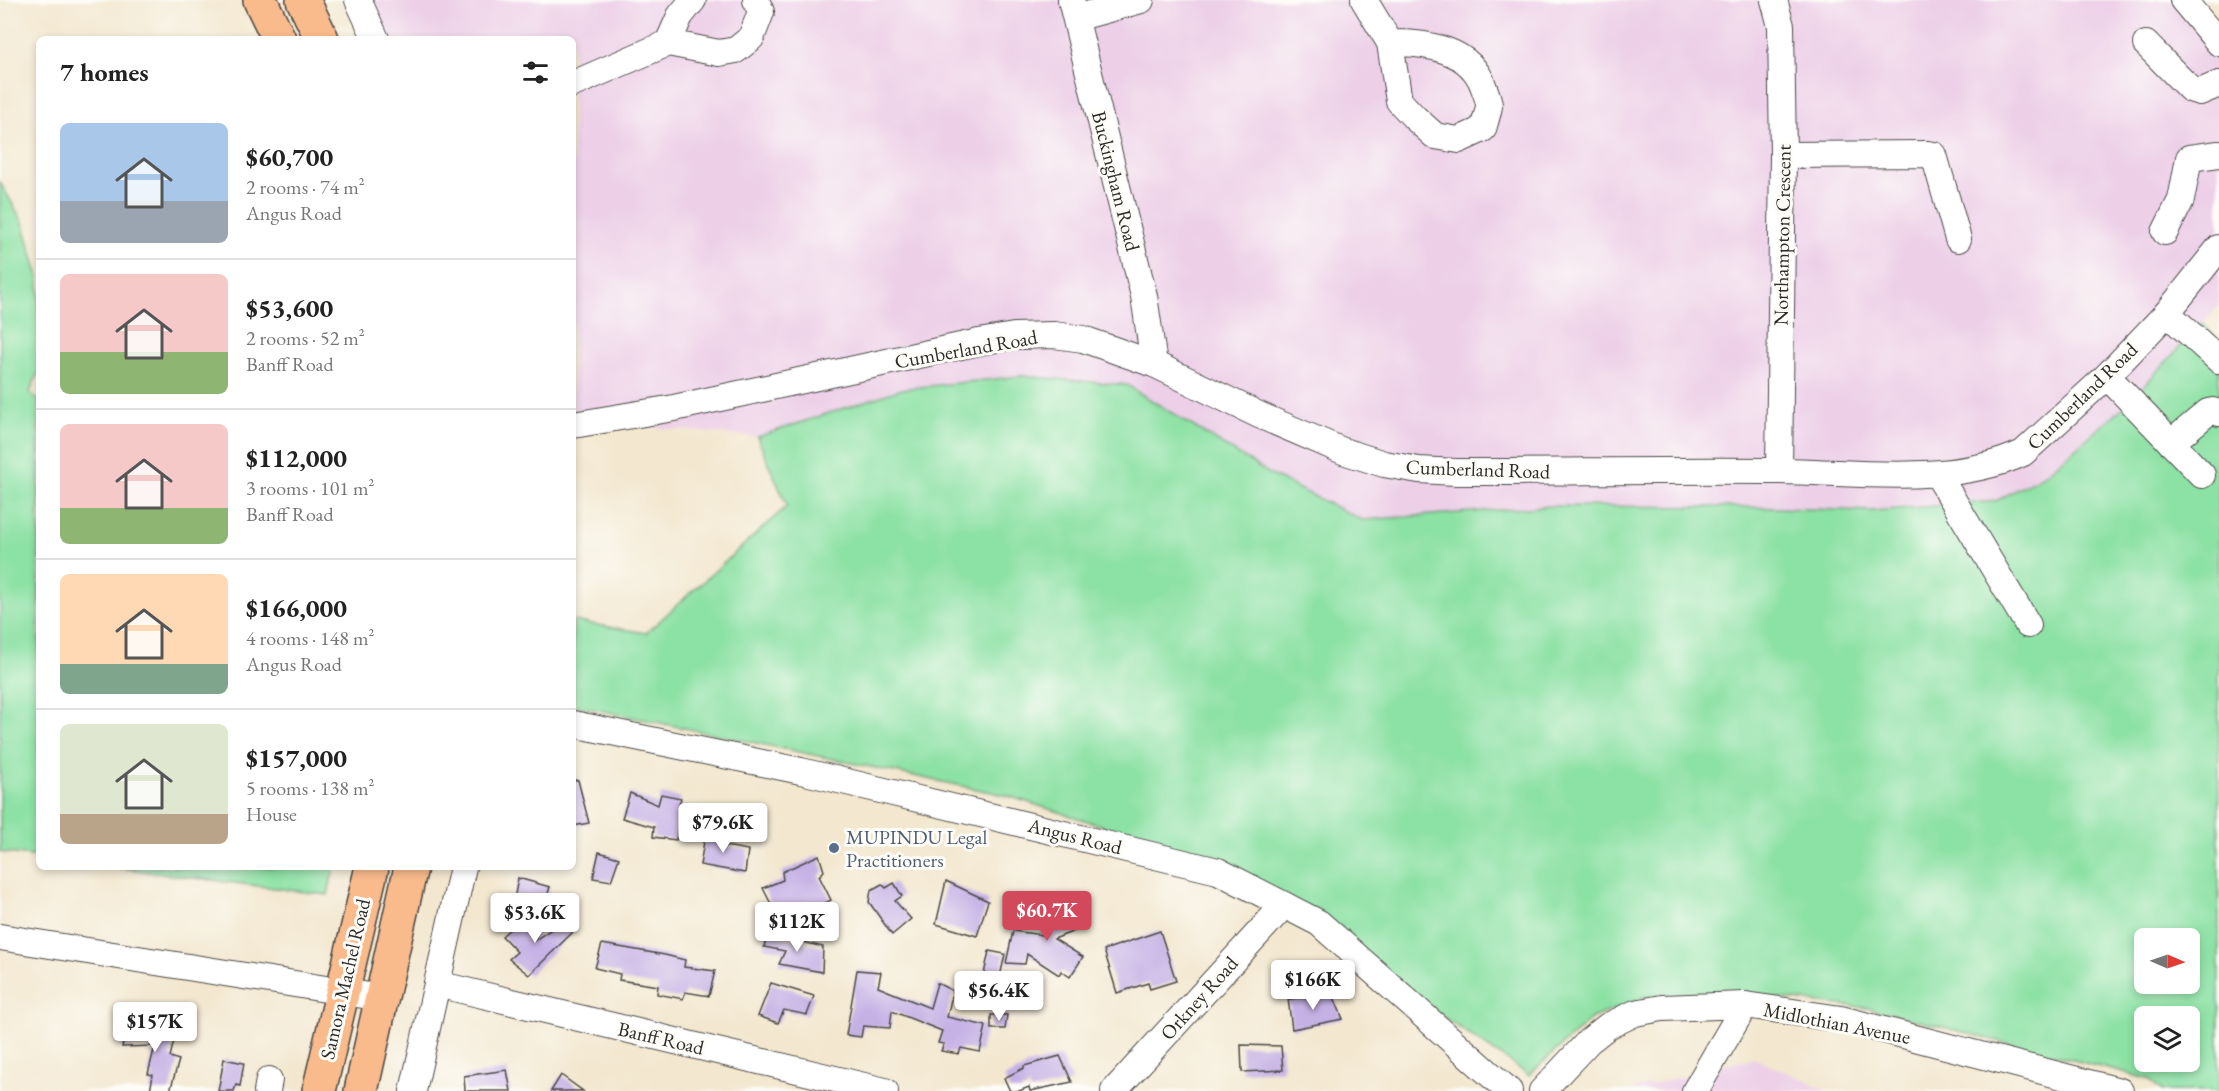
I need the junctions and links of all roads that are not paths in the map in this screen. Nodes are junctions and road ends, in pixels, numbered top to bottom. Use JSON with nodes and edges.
{"nodes":[{"id":1,"x":260,"y":0,"type":"edge"},
{"id":2,"x":303,"y":0,"type":"edge"},
{"id":3,"x":358,"y":0,"type":"edge"},
{"id":4,"x":693,"y":0,"type":"edge"},
{"id":5,"x":756,"y":0,"type":"edge"},
{"id":6,"x":1141,"y":0,"type":"edge"},
{"id":7,"x":1364,"y":0,"type":"edge"},
{"id":8,"x":1774,"y":0,"type":"edge"},
{"id":9,"x":2183,"y":0,"type":"edge"},
{"id":10,"x":1073,"y":9,"type":"edge"},
{"id":11,"x":278,"y":36,"type":"edge"},
{"id":12,"x":321,"y":36,"type":"edge"},
{"id":13,"x":375,"y":36,"type":"edge"},
{"id":14,"x":668,"y":43,"type":"junction"},
{"id":15,"x":1390,"y":43,"type":"dead end"},
{"id":16,"x":2219,"y":43,"type":"edge"},
{"id":17,"x":2146,"y":44,"type":"dead end"},
{"id":18,"x":576,"y":83,"type":"edge"},
{"id":19,"x":2219,"y":84,"type":"edge"},
{"id":20,"x":2219,"y":154,"type":"edge"},
{"id":21,"x":1783,"y":155,"type":"junction"},
{"id":22,"x":2165,"y":232,"type":"dead end"},
{"id":23,"x":1958,"y":239,"type":"dead end"},
{"id":24,"x":2219,"y":248,"type":"edge"},
{"id":25,"x":2167,"y":313,"type":"junction"},
{"id":26,"x":2219,"y":360,"type":"edge"},
{"id":27,"x":1154,"y":364,"type":"junction"},
{"id":28,"x":2107,"y":376,"type":"junction"},
{"id":29,"x":2219,"y":413,"type":"edge"},
{"id":30,"x":576,"y":424,"type":"edge"},
{"id":31,"x":2171,"y":443,"type":"junction"},
{"id":32,"x":1779,"y":471,"type":"junction"},
{"id":33,"x":1938,"y":475,"type":"junction"},
{"id":34,"x":2202,"y":475,"type":"dead end"},
{"id":35,"x":2028,"y":625,"type":"dead end"},
{"id":36,"x":576,"y":725,"type":"edge"},
{"id":37,"x":371,"y":870,"type":"edge"},
{"id":38,"x":410,"y":870,"type":"edge"},
{"id":39,"x":462,"y":870,"type":"edge"},
{"id":40,"x":1284,"y":905,"type":"junction"},
{"id":41,"x":0,"y":937,"type":"edge"},
{"id":42,"x":437,"y":984,"type":"junction"},
{"id":43,"x":341,"y":991,"type":"junction"},
{"id":44,"x":382,"y":998,"type":"junction"},
{"id":45,"x":1745,"y":1005,"type":"junction"},
{"id":46,"x":319,"y":1091,"type":"edge"},
{"id":47,"x":361,"y":1091,"type":"edge"},
{"id":48,"x":413,"y":1091,"type":"edge"},
{"id":49,"x":885,"y":1091,"type":"edge"},
{"id":50,"x":1114,"y":1091,"type":"edge"},
{"id":51,"x":1509,"y":1091,"type":"edge"},
{"id":52,"x":1542,"y":1091,"type":"edge"},
{"id":53,"x":1695,"y":1091,"type":"edge"},
{"id":54,"x":2120,"y":1091,"type":"edge"}],
"edges":[{"from":1,"to":11,"type":"highway"},
{"from":2,"to":12,"type":"highway"},
{"from":3,"to":13,"type":"street"},
{"from":4,"to":14,"type":"street"},
{"from":5,"to":14,"type":"street"},
{"from":6,"to":10,"type":"street"},
{"from":7,"to":15,"type":"street"},
{"from":8,"to":21,"type":"street","name":"Northampton Crescent"},
{"from":9,"to":16,"type":"street"},
{"from":10,"to":27,"type":"street","name":"Buckingham Road"},
{"from":14,"to":18,"type":"street"},
{"from":17,"to":19,"type":"street"},
{"from":20,"to":22,"type":"street"},
{"from":21,"to":23,"type":"street"},
{"from":21,"to":32,"type":"street","name":"Northampton Crescent"},
{"from":24,"to":25,"type":"street","name":"Cumberland Road"},
{"from":25,"to":26,"type":"street"},
{"from":25,"to":28,"type":"street","name":"Cumberland Road"},
{"from":27,"to":30,"type":"street","name":"Cumberland Road"},
{"from":27,"to":32,"type":"street","name":"Cumberland Road"},
{"from":28,"to":31,"type":"street"},
{"from":28,"to":33,"type":"street","name":"Cumberland Road"},
{"from":29,"to":31,"type":"street"},
{"from":31,"to":34,"type":"street"},
{"from":32,"to":33,"type":"street","name":"Cumberland Road"},
{"from":33,"to":35,"type":"street"},
{"from":36,"to":40,"type":"street","name":"Angus Road"},
{"from":37,"to":43,"type":"highway","name":"Samora Machel Road"},
{"from":38,"to":44,"type":"highway"},
{"from":39,"to":42,"type":"street"},
{"from":40,"to":50,"type":"street","name":"Orkney Road"},
{"from":40,"to":51,"type":"street","name":"Angus Road"},
{"from":41,"to":43,"type":"street"},
{"from":42,"to":48,"type":"street"},
{"from":42,"to":49,"type":"street","name":"Banff Road"},
{"from":43,"to":44,"type":"street"},
{"from":43,"to":46,"type":"highway","name":"Samora Machel Road"},
{"from":44,"to":47,"type":"highway"},
{"from":45,"to":52,"type":"street","name":"Midlothian Avenue"},
{"from":45,"to":53,"type":"street"},
{"from":45,"to":54,"type":"street","name":"Midlothian Avenue"}]}
